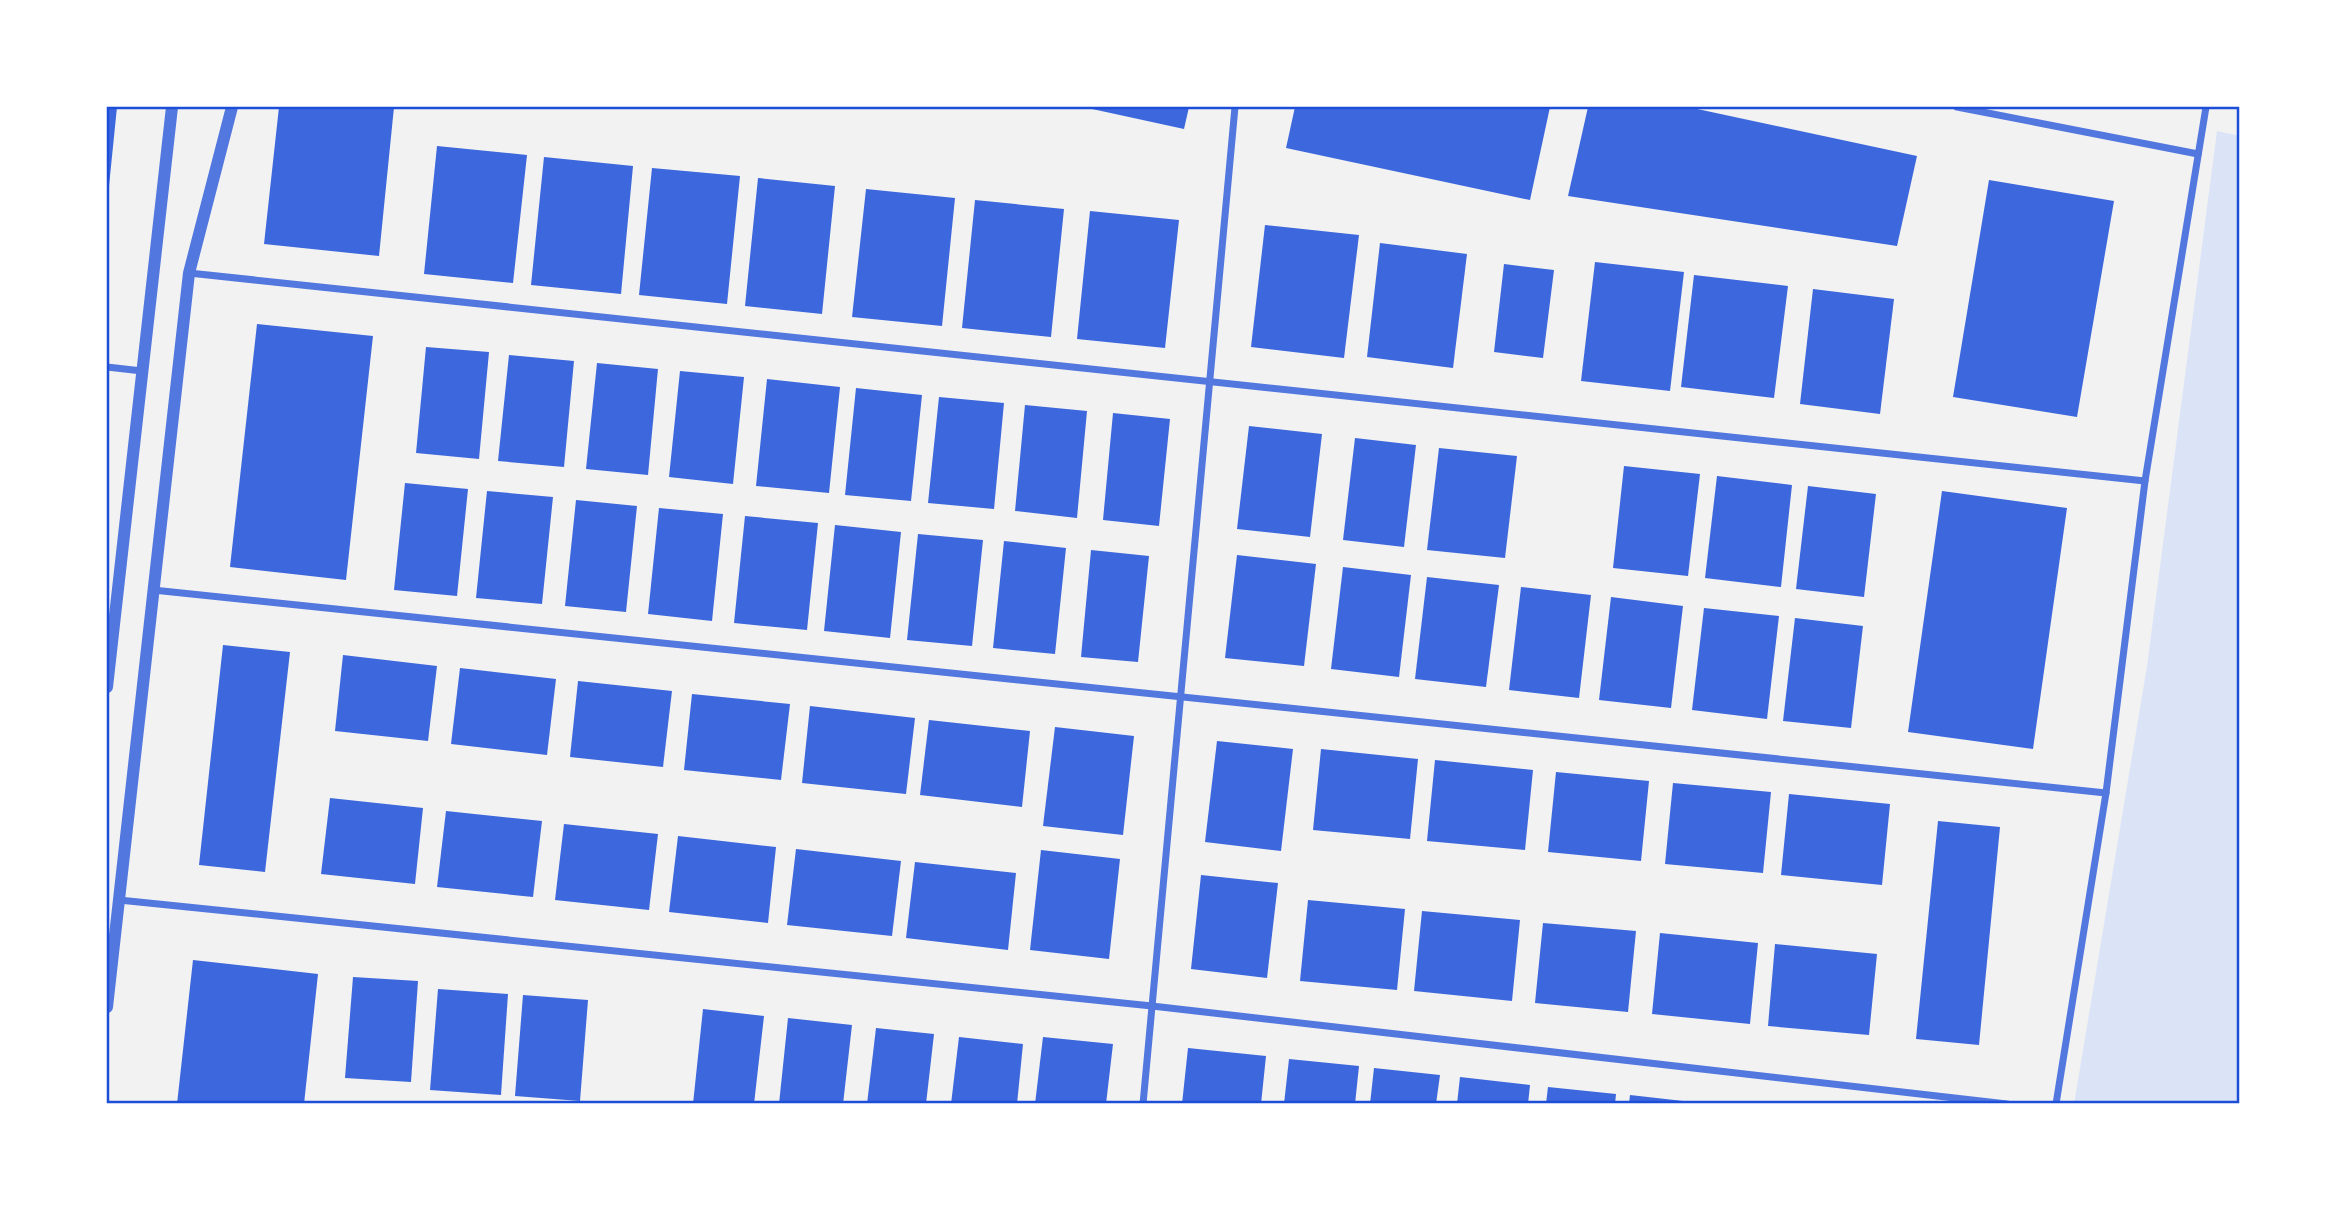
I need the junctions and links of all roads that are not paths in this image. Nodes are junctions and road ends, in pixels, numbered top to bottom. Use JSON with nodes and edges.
{"nodes":[{"id":1,"x":172,"y":107,"type":"edge"},
{"id":2,"x":232,"y":107,"type":"edge"},
{"id":3,"x":1235,"y":107,"type":"edge"},
{"id":4,"x":1957,"y":107,"type":"edge"},
{"id":5,"x":2206,"y":107,"type":"edge"},
{"id":6,"x":2199,"y":154,"type":"junction"},
{"id":7,"x":189,"y":273,"type":"junction"},
{"id":8,"x":107,"y":367,"type":"edge"},
{"id":9,"x":142,"y":371,"type":"junction"},
{"id":10,"x":1210,"y":382,"type":"junction"},
{"id":11,"x":2145,"y":481,"type":"junction"},
{"id":12,"x":153,"y":590,"type":"junction"},
{"id":13,"x":108,"y":668,"type":"edge"},
{"id":14,"x":107,"y":687,"type":"edge"},
{"id":15,"x":1181,"y":696,"type":"junction"},
{"id":16,"x":2106,"y":793,"type":"junction"},
{"id":17,"x":118,"y":900,"type":"junction"},
{"id":18,"x":1152,"y":1006,"type":"junction"},
{"id":19,"x":107,"y":1007,"type":"edge"},
{"id":20,"x":1143,"y":1104,"type":"edge"},
{"id":21,"x":2007,"y":1104,"type":"edge"},
{"id":22,"x":2056,"y":1104,"type":"edge"}],
"edges":[{"from":1,"to":9,"type":"street"},
{"from":2,"to":7,"type":"street"},
{"from":3,"to":10,"type":"street"},
{"from":4,"to":6,"type":"street"},
{"from":5,"to":6,"type":"street"},
{"from":6,"to":11,"type":"street"},
{"from":7,"to":10,"type":"street"},
{"from":7,"to":12,"type":"street"},
{"from":8,"to":9,"type":"street"},
{"from":9,"to":13,"type":"street"},
{"from":10,"to":11,"type":"street"},
{"from":10,"to":15,"type":"street"},
{"from":11,"to":16,"type":"street"},
{"from":12,"to":15,"type":"street"},
{"from":12,"to":17,"type":"street"},
{"from":13,"to":14,"type":"street"},
{"from":15,"to":16,"type":"street"},
{"from":15,"to":18,"type":"street"},
{"from":16,"to":22,"type":"street"},
{"from":17,"to":18,"type":"street"},
{"from":17,"to":19,"type":"street"},
{"from":18,"to":20,"type":"street"},
{"from":18,"to":21,"type":"street"}]}
